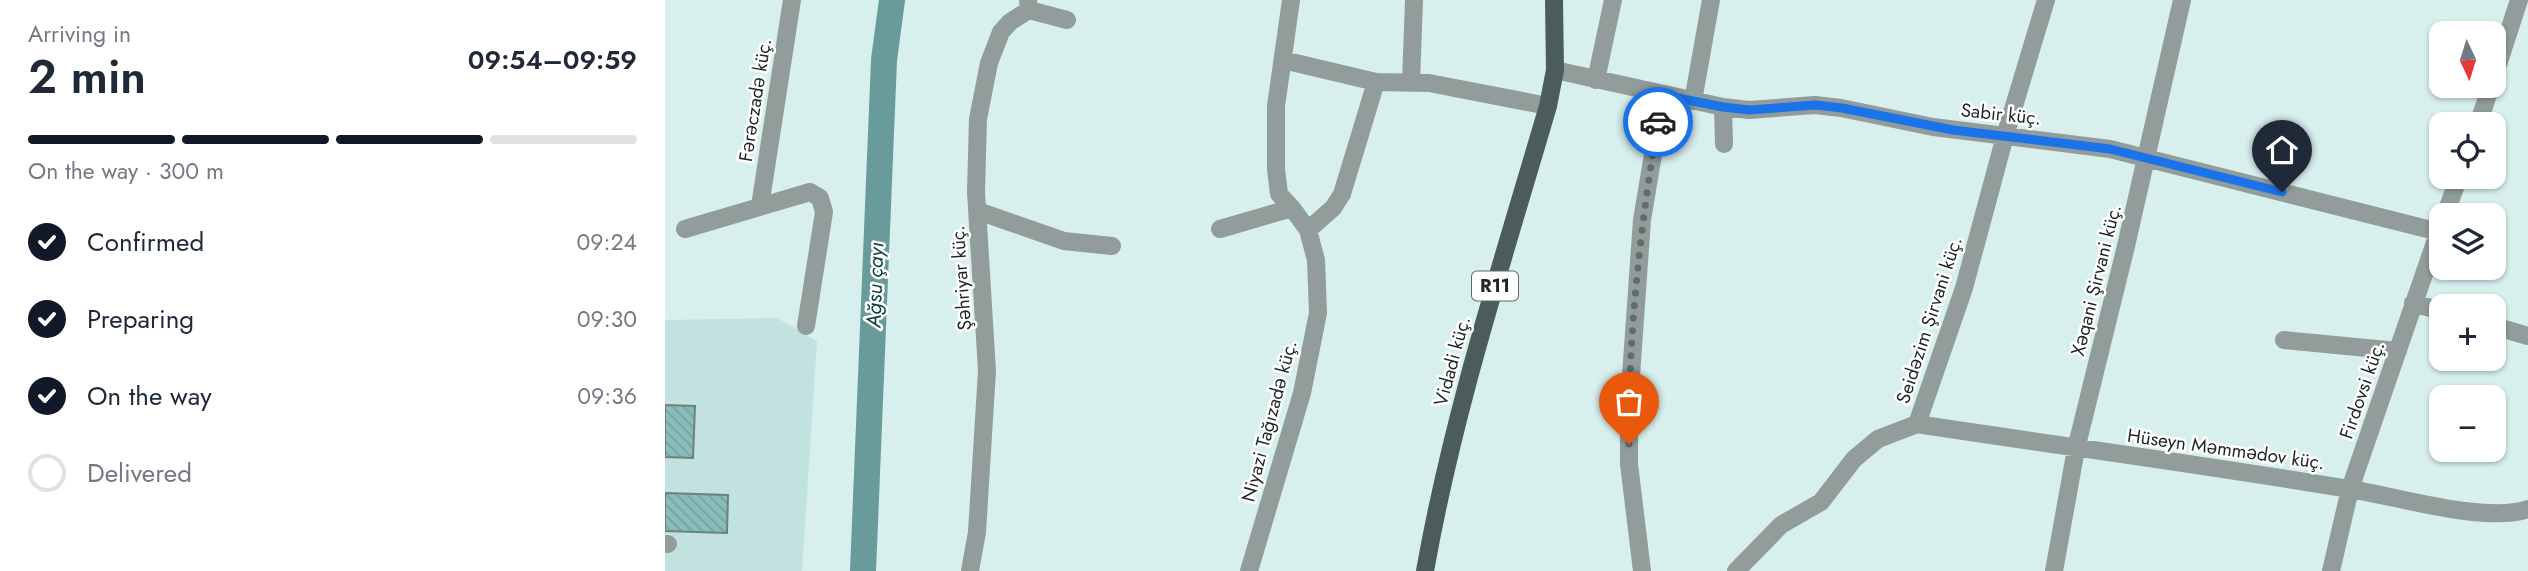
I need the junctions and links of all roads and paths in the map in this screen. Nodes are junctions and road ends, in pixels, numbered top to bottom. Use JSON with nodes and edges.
{"nodes":[{"id":1,"x":792,"y":0,"type":"edge"},
{"id":2,"x":1291,"y":0,"type":"edge"},
{"id":3,"x":1414,"y":0,"type":"edge"},
{"id":4,"x":1554,"y":0,"type":"edge"},
{"id":5,"x":1613,"y":0,"type":"edge"},
{"id":6,"x":1711,"y":0,"type":"edge"},
{"id":7,"x":2046,"y":0,"type":"edge"},
{"id":8,"x":2182,"y":0,"type":"edge"},
{"id":9,"x":2519,"y":0,"type":"edge"},
{"id":10,"x":1029,"y":5,"type":"edge"},
{"id":11,"x":1067,"y":20,"type":"dead end"},
{"id":12,"x":2506,"y":40,"type":"edge"},
{"id":13,"x":1283,"y":60,"type":"junction"},
{"id":14,"x":1555,"y":70,"type":"junction"},
{"id":15,"x":1596,"y":80,"type":"junction"},
{"id":16,"x":1376,"y":82,"type":"junction"},
{"id":17,"x":1411,"y":83,"type":"junction"},
{"id":18,"x":1663,"y":95,"type":"junction"},
{"id":19,"x":1693,"y":101,"type":"junction"},
{"id":20,"x":1548,"y":106,"type":"junction"},
{"id":21,"x":1723,"y":107,"type":"junction"},
{"id":22,"x":2005,"y":136,"type":"junction"},
{"id":23,"x":1724,"y":144,"type":"dead end"},
{"id":24,"x":2146,"y":157,"type":"junction"},
{"id":25,"x":760,"y":206,"type":"junction"},
{"id":26,"x":1292,"y":208,"type":"junction"},
{"id":27,"x":978,"y":211,"type":"junction"},
{"id":28,"x":2429,"y":221,"type":"edge"},
{"id":29,"x":685,"y":229,"type":"dead end"},
{"id":30,"x":1220,"y":229,"type":"dead end"},
{"id":31,"x":1308,"y":230,"type":"junction"},
{"id":32,"x":1112,"y":246,"type":"dead end"},
{"id":33,"x":2429,"y":259,"type":"edge"},
{"id":34,"x":2413,"y":303,"type":"junction"},
{"id":35,"x":2429,"y":308,"type":"edge"},
{"id":36,"x":806,"y":326,"type":"dead end"},
{"id":37,"x":2506,"y":330,"type":"edge"},
{"id":38,"x":2528,"y":336,"type":"edge"},
{"id":39,"x":2284,"y":340,"type":"dead end"},
{"id":40,"x":2398,"y":351,"type":"junction"},
{"id":41,"x":1917,"y":424,"type":"junction"},
{"id":42,"x":2076,"y":449,"type":"junction"},
{"id":43,"x":2350,"y":489,"type":"junction"},
{"id":44,"x":2528,"y":509,"type":"edge"},
{"id":45,"x":970,"y":571,"type":"edge"},
{"id":46,"x":1249,"y":571,"type":"edge"},
{"id":47,"x":1425,"y":571,"type":"edge"},
{"id":48,"x":1642,"y":571,"type":"edge"},
{"id":49,"x":1736,"y":571,"type":"edge"},
{"id":50,"x":2054,"y":571,"type":"edge"},
{"id":51,"x":2331,"y":571,"type":"edge"}],
"edges":[{"from":1,"to":25,"type":"street","name":"Fərəczadə küç."},
{"from":2,"to":13,"type":"street","name":"Niyazi Tağızadə küç."},
{"from":3,"to":17,"type":"street"},
{"from":4,"to":14,"type":"main road","name":"Vidadi küç.","number":"R11"},
{"from":5,"to":15,"type":"street"},
{"from":6,"to":19,"type":"street"},
{"from":7,"to":22,"type":"street","name":"Seidəzim Şirvani küç."},
{"from":8,"to":24,"type":"street","name":"Xəqani Şirvani küç."},
{"from":9,"to":12,"type":"street"},
{"from":10,"to":11,"type":"street"},
{"from":10,"to":27,"type":"street","name":"Şəhriyar küç."},
{"from":13,"to":16,"type":"street"},
{"from":13,"to":26,"type":"street","name":"Niyazi Tağızadə küç."},
{"from":14,"to":15,"type":"street","name":"Sabir küç."},
{"from":14,"to":20,"type":"main road","name":"Vidadi küç.","number":"R11"},
{"from":15,"to":18,"type":"street","name":"Sabir küç."},
{"from":16,"to":17,"type":"street"},
{"from":16,"to":31,"type":"street"},
{"from":17,"to":20,"type":"street"},
{"from":18,"to":19,"type":"street","name":"Sabir küç."},
{"from":18,"to":48,"type":"street"},
{"from":19,"to":21,"type":"street","name":"Sabir küç."},
{"from":20,"to":47,"type":"main road","name":"Vidadi küç.","number":"R11"},
{"from":21,"to":22,"type":"street","name":"Sabir küç."},
{"from":21,"to":23,"type":"street"},
{"from":22,"to":24,"type":"street","name":"Sabir küç."},
{"from":22,"to":41,"type":"street","name":"Seidəzim Şirvani küç."},
{"from":24,"to":28,"type":"street","name":"Sabir küç."},
{"from":24,"to":42,"type":"street","name":"Xəqani Şirvani küç."},
{"from":25,"to":29,"type":"street"},
{"from":25,"to":36,"type":"street"},
{"from":26,"to":30,"type":"street"},
{"from":26,"to":31,"type":"street","name":"Niyazi Tağızadə küç."},
{"from":27,"to":32,"type":"street"},
{"from":27,"to":45,"type":"street","name":"Şəhriyar küç."},
{"from":31,"to":46,"type":"street","name":"Niyazi Tağızadə küç."},
{"from":33,"to":34,"type":"street","name":"Firdovsi küç."},
{"from":34,"to":35,"type":"street"},
{"from":34,"to":40,"type":"street","name":"Firdovsi küç."},
{"from":37,"to":38,"type":"street"},
{"from":39,"to":40,"type":"street"},
{"from":40,"to":43,"type":"street","name":"Firdovsi küç."},
{"from":41,"to":42,"type":"street","name":"Hüseyn Məmmədov küç."},
{"from":41,"to":49,"type":"street","name":"Seidəzim Şirvani küç."},
{"from":42,"to":43,"type":"street","name":"Hüseyn Məmmədov küç."},
{"from":42,"to":50,"type":"street","name":"Xəqani Şirvani küç."},
{"from":43,"to":44,"type":"street","name":"Hüseyn Məmmədov küç."},
{"from":43,"to":51,"type":"street","name":"Firdovsi küç."}]}
